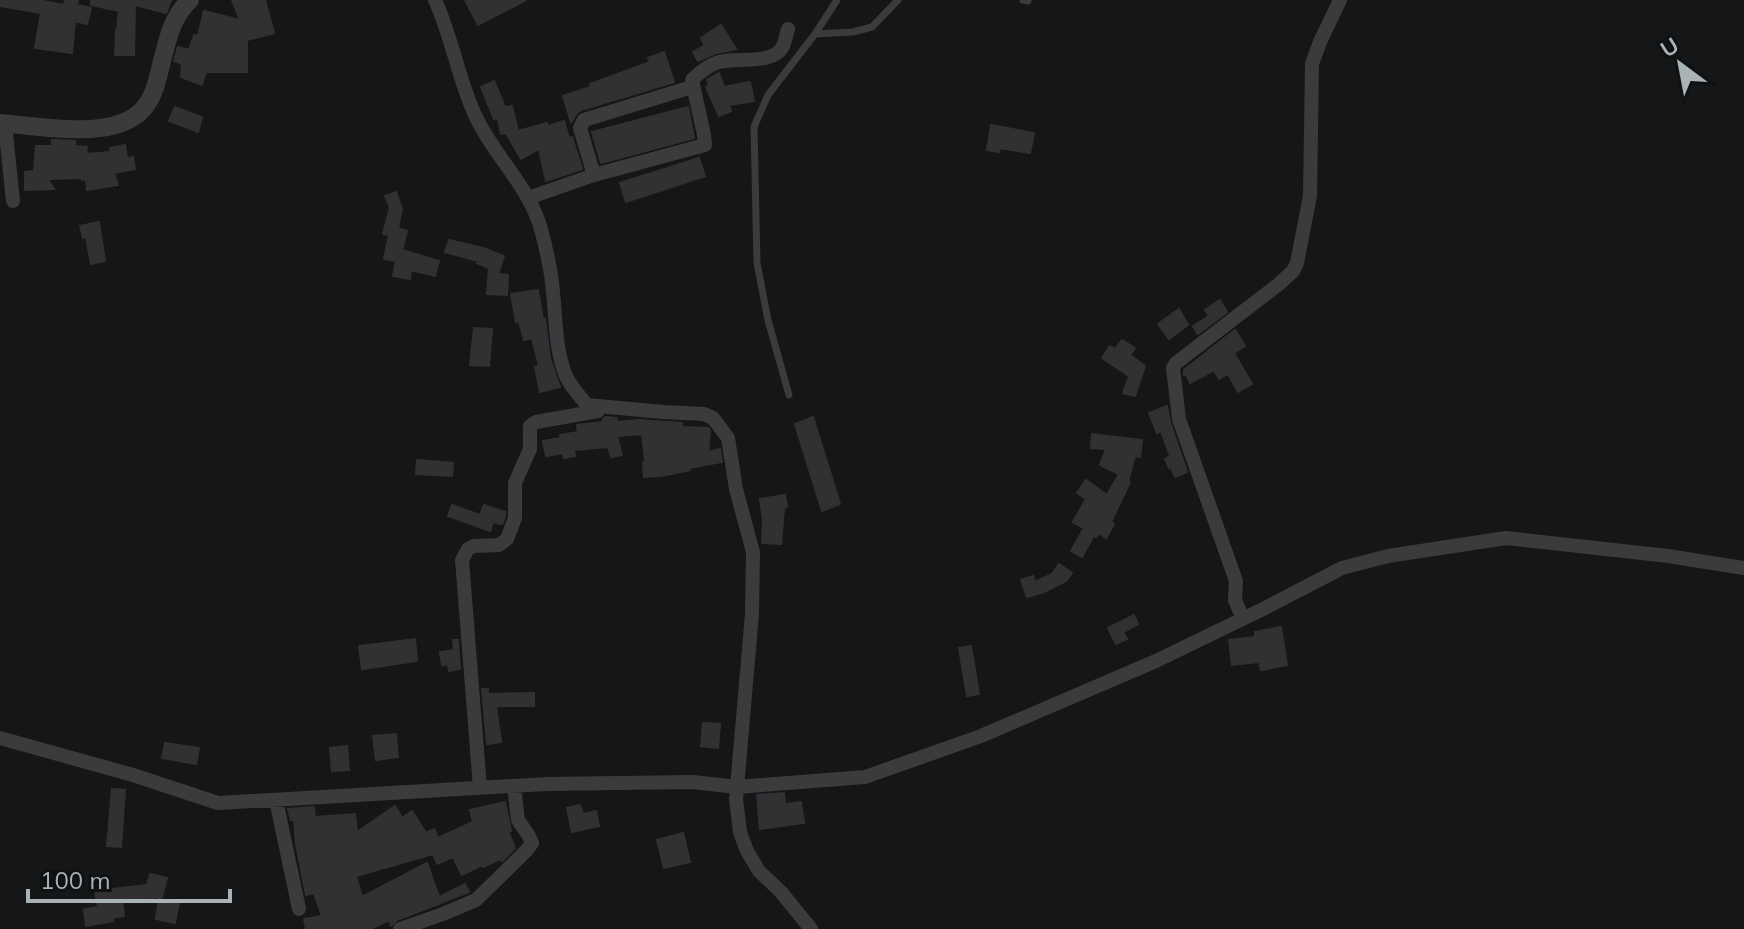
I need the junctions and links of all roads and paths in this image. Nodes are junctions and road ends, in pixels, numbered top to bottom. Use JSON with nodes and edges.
{"nodes":[{"id":1,"x":190,"y":0,"type":"edge"},
{"id":2,"x":435,"y":0,"type":"edge"},
{"id":3,"x":837,"y":0,"type":"edge"},
{"id":4,"x":898,"y":0,"type":"edge"},
{"id":5,"x":1340,"y":0,"type":"edge"},
{"id":6,"x":788,"y":29,"type":"dead end"},
{"id":7,"x":815,"y":34,"type":"junction"},
{"id":8,"x":692,"y":87,"type":"junction"},
{"id":9,"x":3,"y":124,"type":"edge"},
{"id":10,"x":594,"y":175,"type":"junction"},
{"id":11,"x":528,"y":198,"type":"junction"},
{"id":12,"x":13,"y":201,"type":"dead end"},
{"id":13,"x":789,"y":395,"type":"dead end"},
{"id":14,"x":614,"y":408,"type":"junction"},
{"id":15,"x":1744,"y":568,"type":"edge"},
{"id":16,"x":1239,"y":610,"type":"junction"},
{"id":17,"x":0,"y":738,"type":"edge"},
{"id":18,"x":514,"y":786,"type":"junction"},
{"id":19,"x":737,"y":787,"type":"junction"},
{"id":20,"x":480,"y":788,"type":"junction"},
{"id":21,"x":276,"y":800,"type":"junction"},
{"id":22,"x":299,"y":909,"type":"dead end"},
{"id":23,"x":400,"y":929,"type":"edge"},
{"id":24,"x":811,"y":929,"type":"edge"}],
"edges":[{"from":1,"to":9,"type":"street"},
{"from":2,"to":11,"type":"street"},
{"from":3,"to":7,"type":"lane"},
{"from":4,"to":7,"type":"lane"},
{"from":5,"to":16,"type":"street"},
{"from":6,"to":8,"type":"street"},
{"from":7,"to":13,"type":"lane"},
{"from":8,"to":10,"type":"street"},
{"from":8,"to":10,"type":"street"},
{"from":9,"to":12,"type":"street"},
{"from":10,"to":11,"type":"street"},
{"from":11,"to":14,"type":"street"},
{"from":14,"to":19,"type":"street"},
{"from":14,"to":20,"type":"street"},
{"from":15,"to":16,"type":"street"},
{"from":16,"to":19,"type":"street"},
{"from":17,"to":21,"type":"street"},
{"from":18,"to":19,"type":"street"},
{"from":18,"to":20,"type":"street"},
{"from":18,"to":23,"type":"street"},
{"from":19,"to":24,"type":"street"},
{"from":20,"to":21,"type":"street"},
{"from":21,"to":22,"type":"street"}]}
